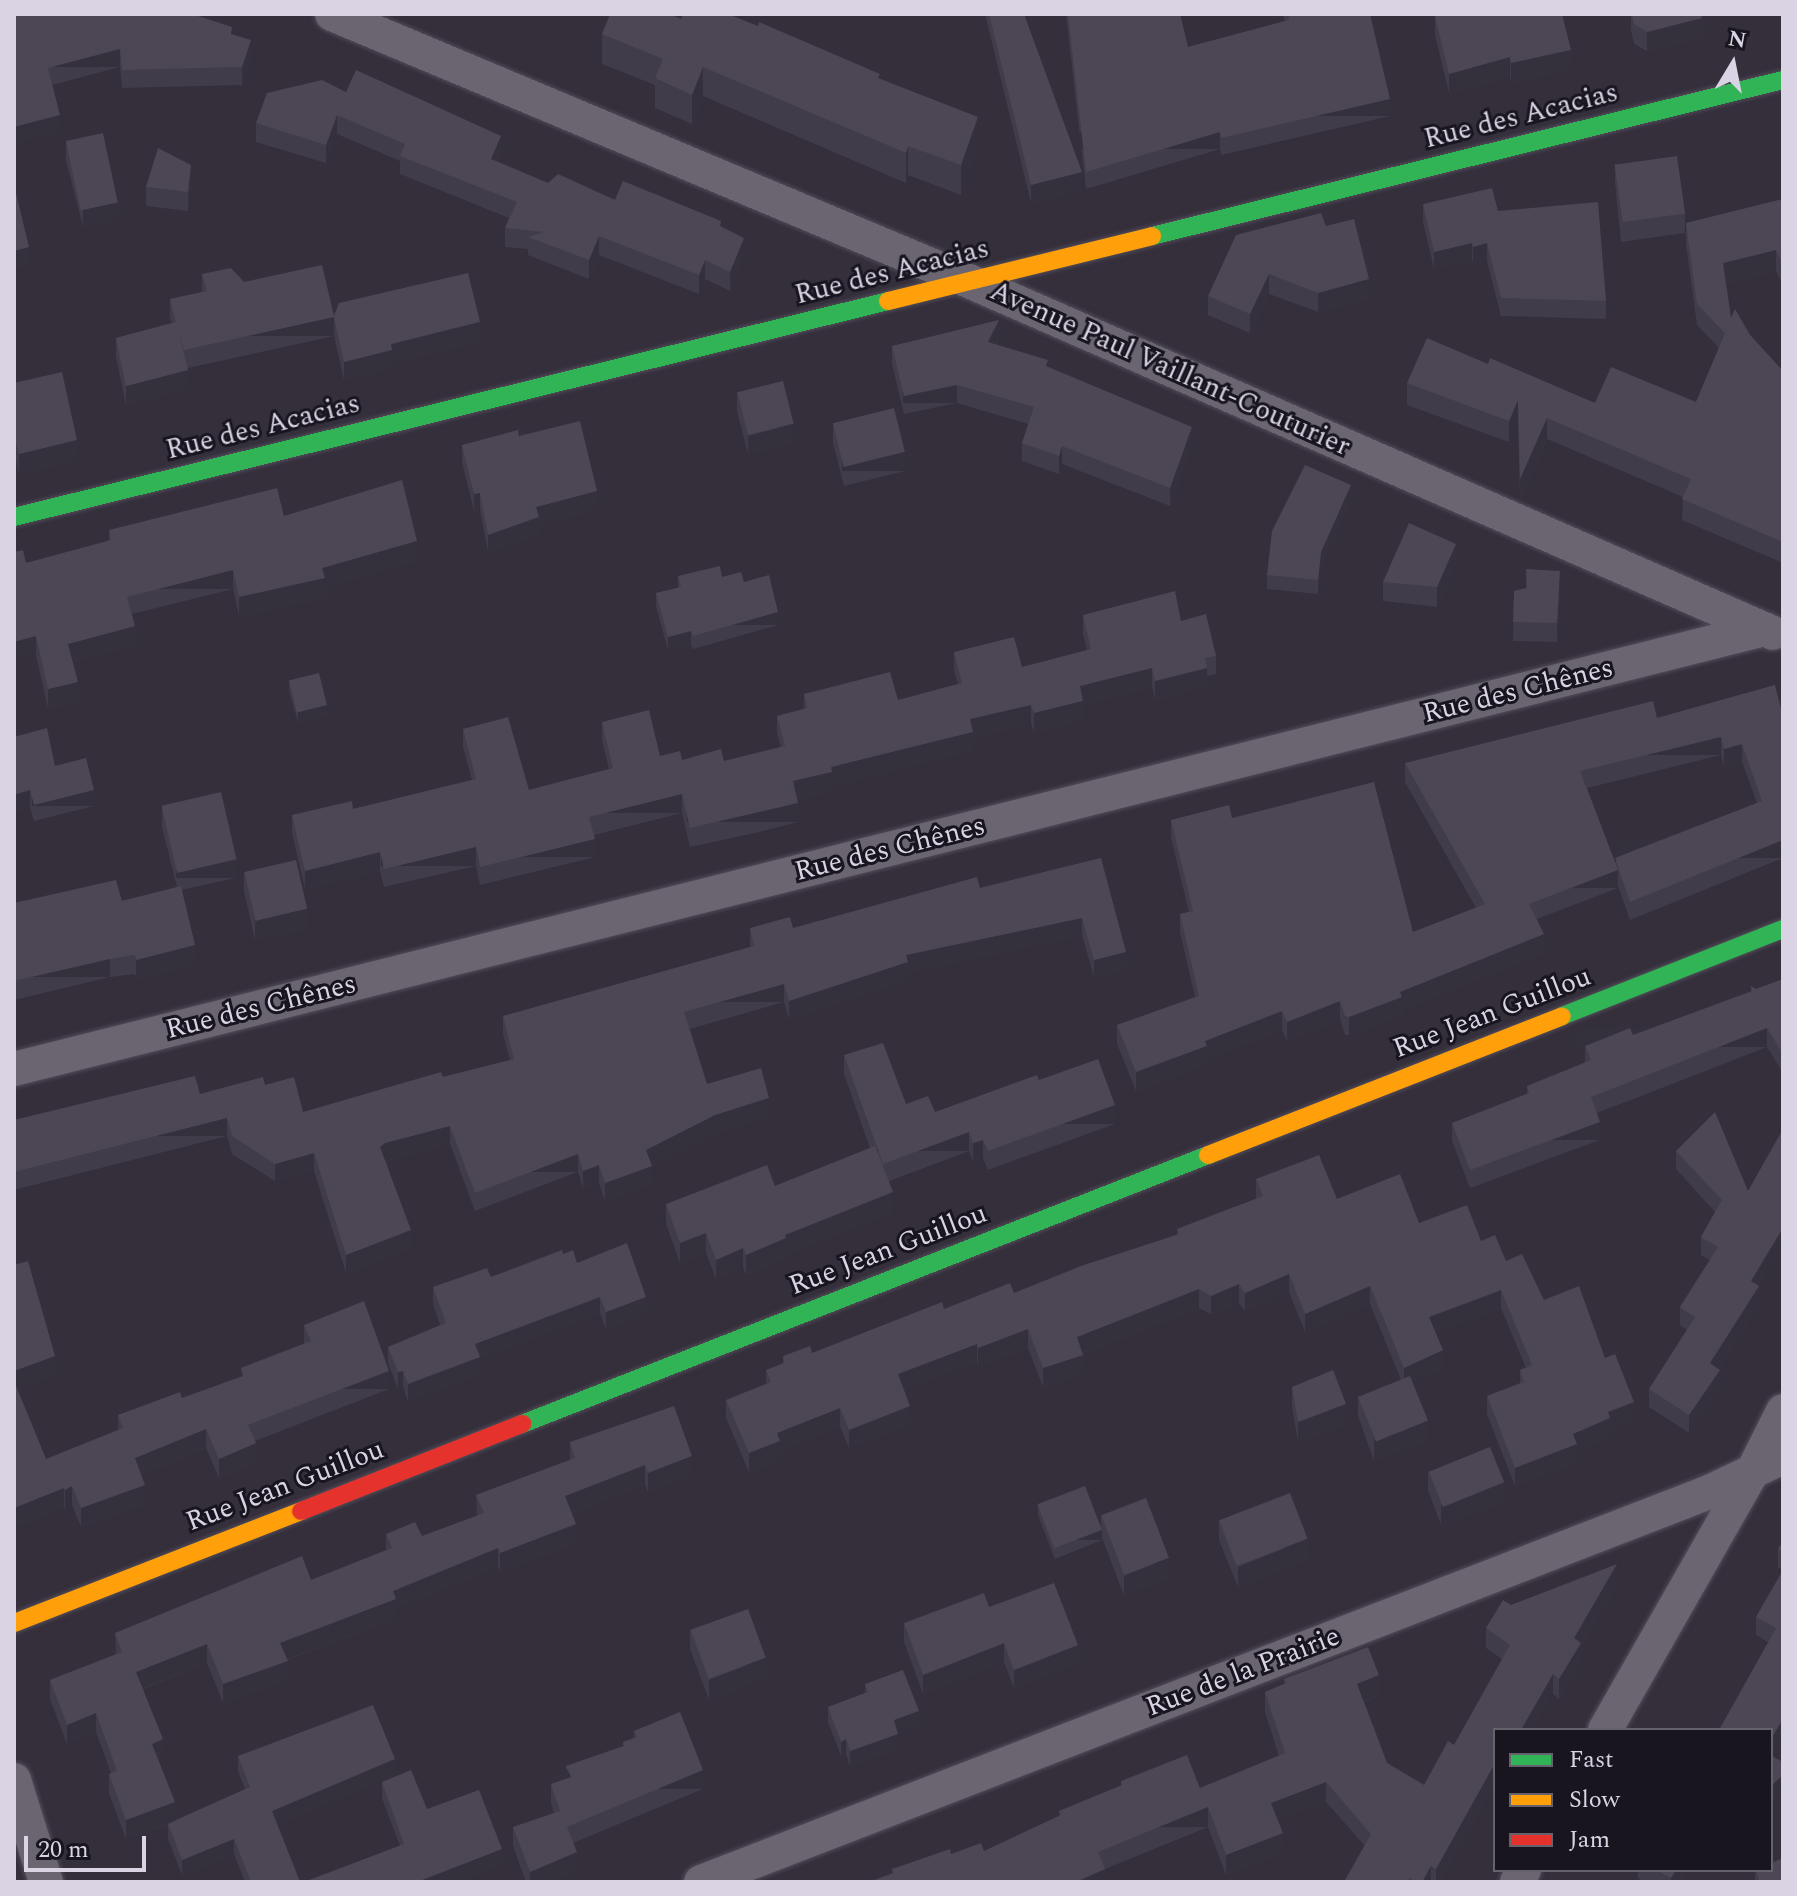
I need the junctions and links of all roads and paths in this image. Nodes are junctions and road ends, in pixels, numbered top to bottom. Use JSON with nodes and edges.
{"nodes":[{"id":1,"x":332,"y":14,"type":"edge"},
{"id":2,"x":1783,"y":80,"type":"edge"},
{"id":3,"x":971,"y":282,"type":"junction"},
{"id":4,"x":14,"y":517,"type":"edge"},
{"id":5,"x":1774,"y":633,"type":"edge"},
{"id":6,"x":1783,"y":929,"type":"edge"},
{"id":7,"x":14,"y":1069,"type":"edge"},
{"id":8,"x":1783,"y":1411,"type":"edge"},
{"id":9,"x":1768,"y":1464,"type":"edge"},
{"id":10,"x":14,"y":1623,"type":"edge"},
{"id":11,"x":1606,"y":1728,"type":"edge"},
{"id":12,"x":14,"y":1780,"type":"edge"},
{"id":13,"x":46,"y":1882,"type":"edge"},
{"id":14,"x":701,"y":1882,"type":"edge"}],
"edges":[{"from":1,"to":3,"type":"street","name":"Avenue Paul Vaillant-Couturier"},
{"from":2,"to":3,"type":"street","name":"Rue des Acacias"},
{"from":3,"to":4,"type":"street","name":"Rue des Acacias"},
{"from":3,"to":5,"type":"street","name":"Avenue Paul Vaillant-Couturier"},
{"from":5,"to":7,"type":"street","name":"Rue des Chênes"},
{"from":6,"to":10,"type":"street","name":"Rue Jean Guillou"},
{"from":8,"to":9,"type":"street"},
{"from":9,"to":11,"type":"street"},
{"from":9,"to":14,"type":"street","name":"Rue de la Prairie"},
{"from":12,"to":13,"type":"street"}]}
